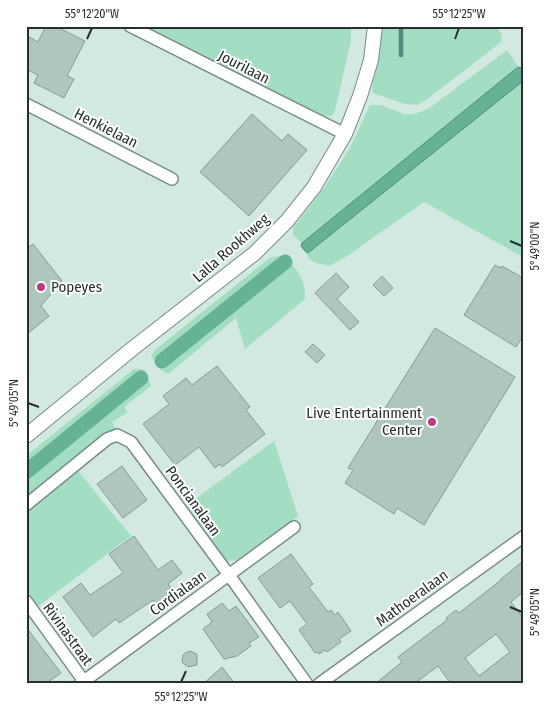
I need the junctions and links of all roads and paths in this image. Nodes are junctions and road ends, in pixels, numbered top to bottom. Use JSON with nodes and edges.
{"nodes":[{"id":1,"x":130,"y":26,"type":"edge"},
{"id":2,"x":375,"y":26,"type":"edge"},
{"id":3,"x":26,"y":104,"type":"edge"},
{"id":4,"x":345,"y":134,"type":"junction"},
{"id":5,"x":172,"y":179,"type":"dead end"},
{"id":6,"x":26,"y":436,"type":"edge"},
{"id":7,"x":26,"y":505,"type":"edge"},
{"id":8,"x":294,"y":527,"type":"dead end"},
{"id":9,"x":523,"y":537,"type":"edge"},
{"id":10,"x":229,"y":575,"type":"junction"},
{"id":11,"x":26,"y":601,"type":"edge"},
{"id":12,"x":83,"y":683,"type":"edge"},
{"id":13,"x":307,"y":684,"type":"edge"},
{"id":14,"x":319,"y":684,"type":"edge"}],
"edges":[{"from":1,"to":4,"type":"street","name":"Jourilaan"},
{"from":2,"to":4,"type":"street","name":"Lalla Rookhweg"},
{"from":3,"to":5,"type":"street","name":"Henkielaan"},
{"from":4,"to":6,"type":"street","name":"Lalla Rookhweg"},
{"from":7,"to":10,"type":"street","name":"Poncianalaan"},
{"from":8,"to":10,"type":"street","name":"Cordialaan"},
{"from":9,"to":14,"type":"street","name":"Mathoeralaan"},
{"from":10,"to":12,"type":"street","name":"Cordialaan"},
{"from":10,"to":13,"type":"street","name":"Poncianalaan"},
{"from":11,"to":12,"type":"street","name":"Rivinastraat"}]}
